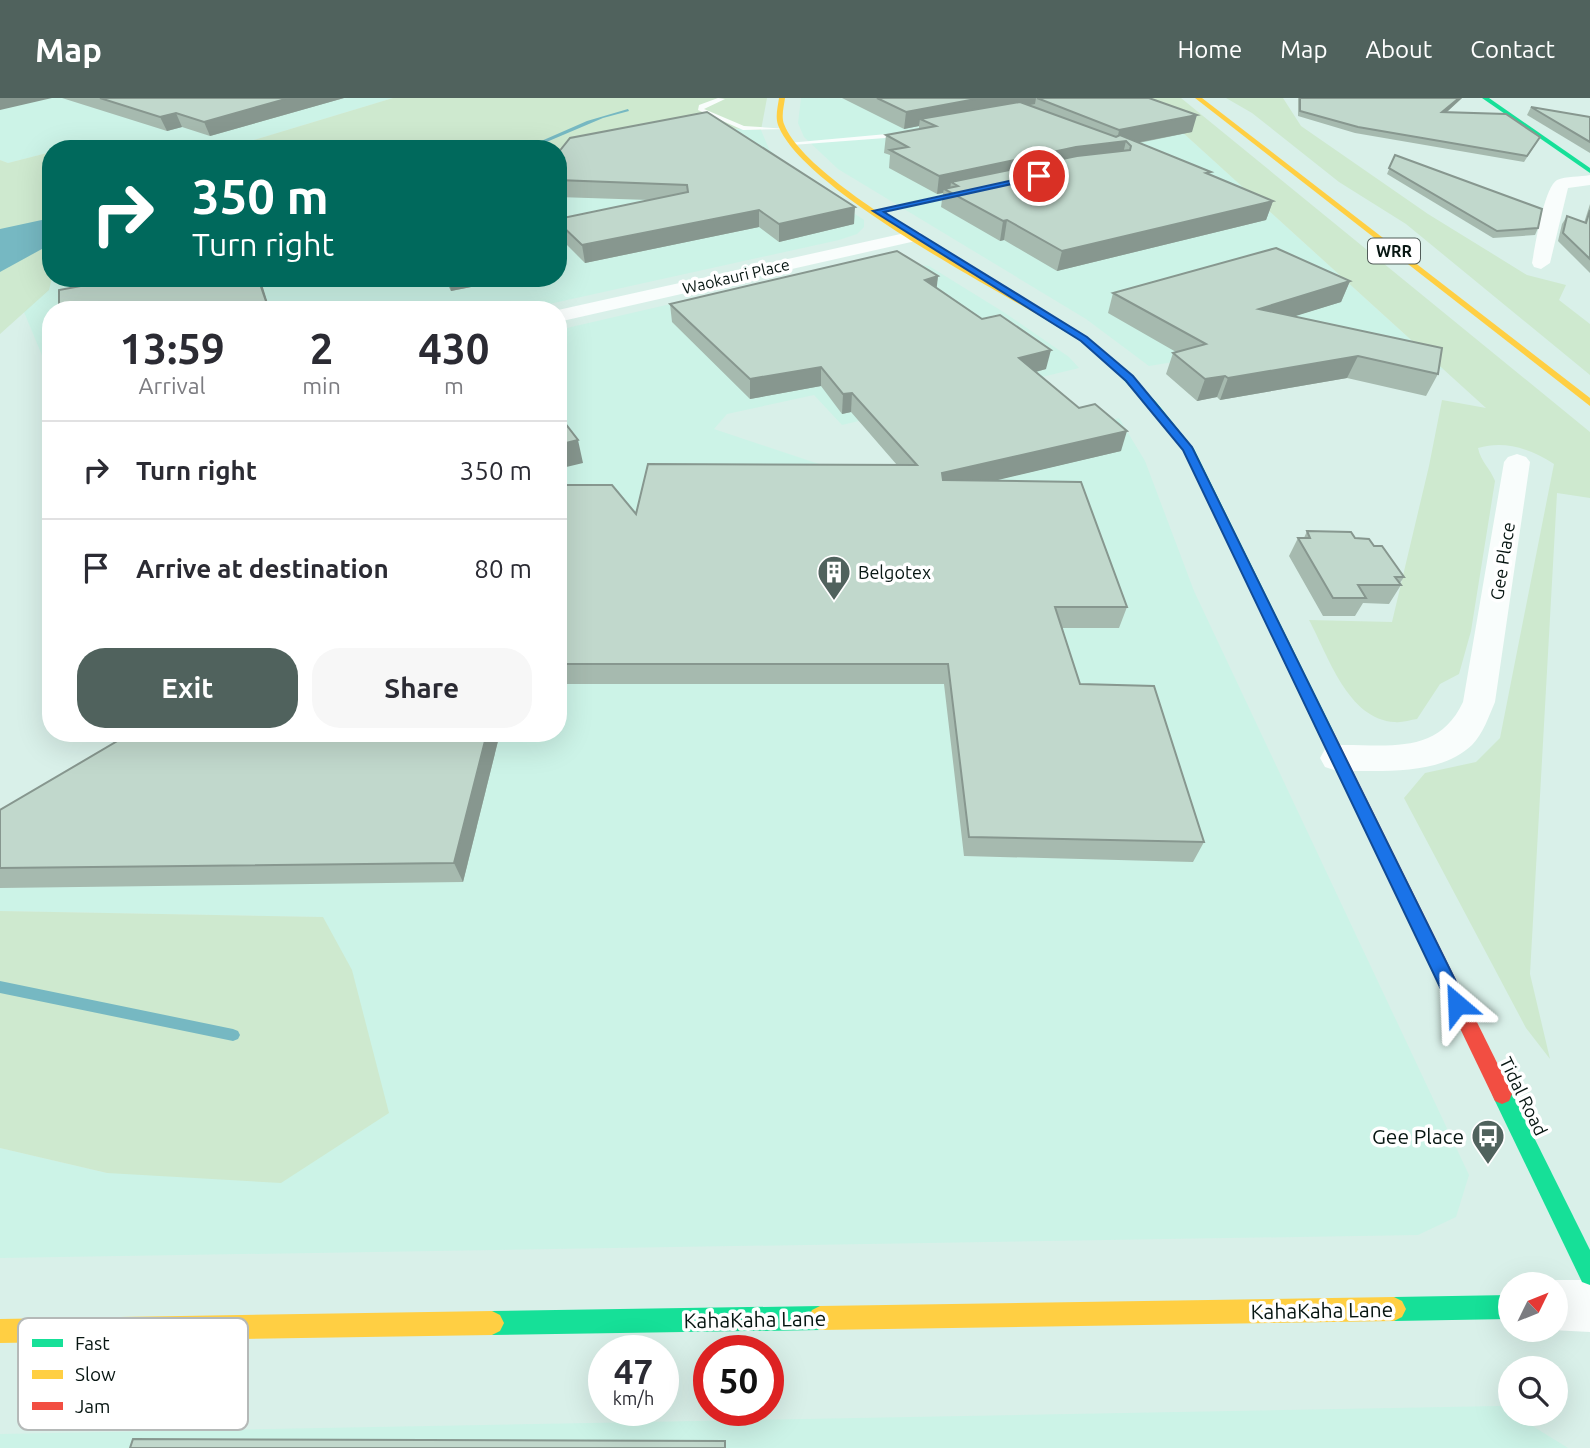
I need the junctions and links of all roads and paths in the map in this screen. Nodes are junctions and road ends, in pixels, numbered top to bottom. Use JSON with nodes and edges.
{"nodes":[{"id":1,"x":782,"y":98,"type":"edge"},
{"id":2,"x":1198,"y":98,"type":"edge"},
{"id":3,"x":1217,"y":98,"type":"edge"},
{"id":4,"x":1485,"y":98,"type":"edge"},
{"id":5,"x":722,"y":99,"type":"edge"},
{"id":6,"x":920,"y":132,"type":"edge"},
{"id":7,"x":788,"y":136,"type":"junction"},
{"id":8,"x":1587,"y":167,"type":"edge"},
{"id":9,"x":1590,"y":180,"type":"edge"},
{"id":10,"x":978,"y":189,"type":"edge"},
{"id":11,"x":877,"y":211,"type":"junction"},
{"id":12,"x":915,"y":236,"type":"junction"},
{"id":13,"x":1541,"y":263,"type":"dead end"},
{"id":14,"x":567,"y":314,"type":"edge"},
{"id":15,"x":1590,"y":384,"type":"edge"},
{"id":16,"x":1590,"y":404,"type":"edge"},
{"id":17,"x":1517,"y":462,"type":"dead end"},
{"id":18,"x":1337,"y":758,"type":"junction"},
{"id":19,"x":1590,"y":1274,"type":"edge"},
{"id":20,"x":1568,"y":1306,"type":"edge"},
{"id":21,"x":1590,"y":1306,"type":"edge"},
{"id":22,"x":1498,"y":1307,"type":"edge"},
{"id":23,"x":248,"y":1327,"type":"edge"},
{"id":24,"x":0,"y":1331,"type":"edge"},
{"id":25,"x":18,"y":1331,"type":"edge"}],
"edges":[{"from":1,"to":7,"type":"main road"},
{"from":2,"to":16,"type":"main road","number":"WRR"},
{"from":3,"to":15,"type":"main road","number":"WRR"},
{"from":4,"to":8,"type":"main road"},
{"from":5,"to":7,"type":"lane"},
{"from":6,"to":7,"type":"lane"},
{"from":7,"to":11,"type":"main road","name":"Tidal Road"},
{"from":9,"to":13,"type":"street"},
{"from":10,"to":11,"type":"lane"},
{"from":11,"to":12,"type":"main road","name":"Tidal Road"},
{"from":12,"to":14,"type":"street","name":"Waokauri Place"},
{"from":12,"to":18,"type":"main road","name":"Tidal Road"},
{"from":17,"to":18,"type":"street","name":"Gee Place"},
{"from":18,"to":19,"type":"main road","name":"Tidal Road"},
{"from":20,"to":21,"type":"street"},
{"from":22,"to":23,"type":"main road","name":"KahaKaha Lane"},
{"from":24,"to":25,"type":"main road","name":"KahaKaha Lane"}]}
